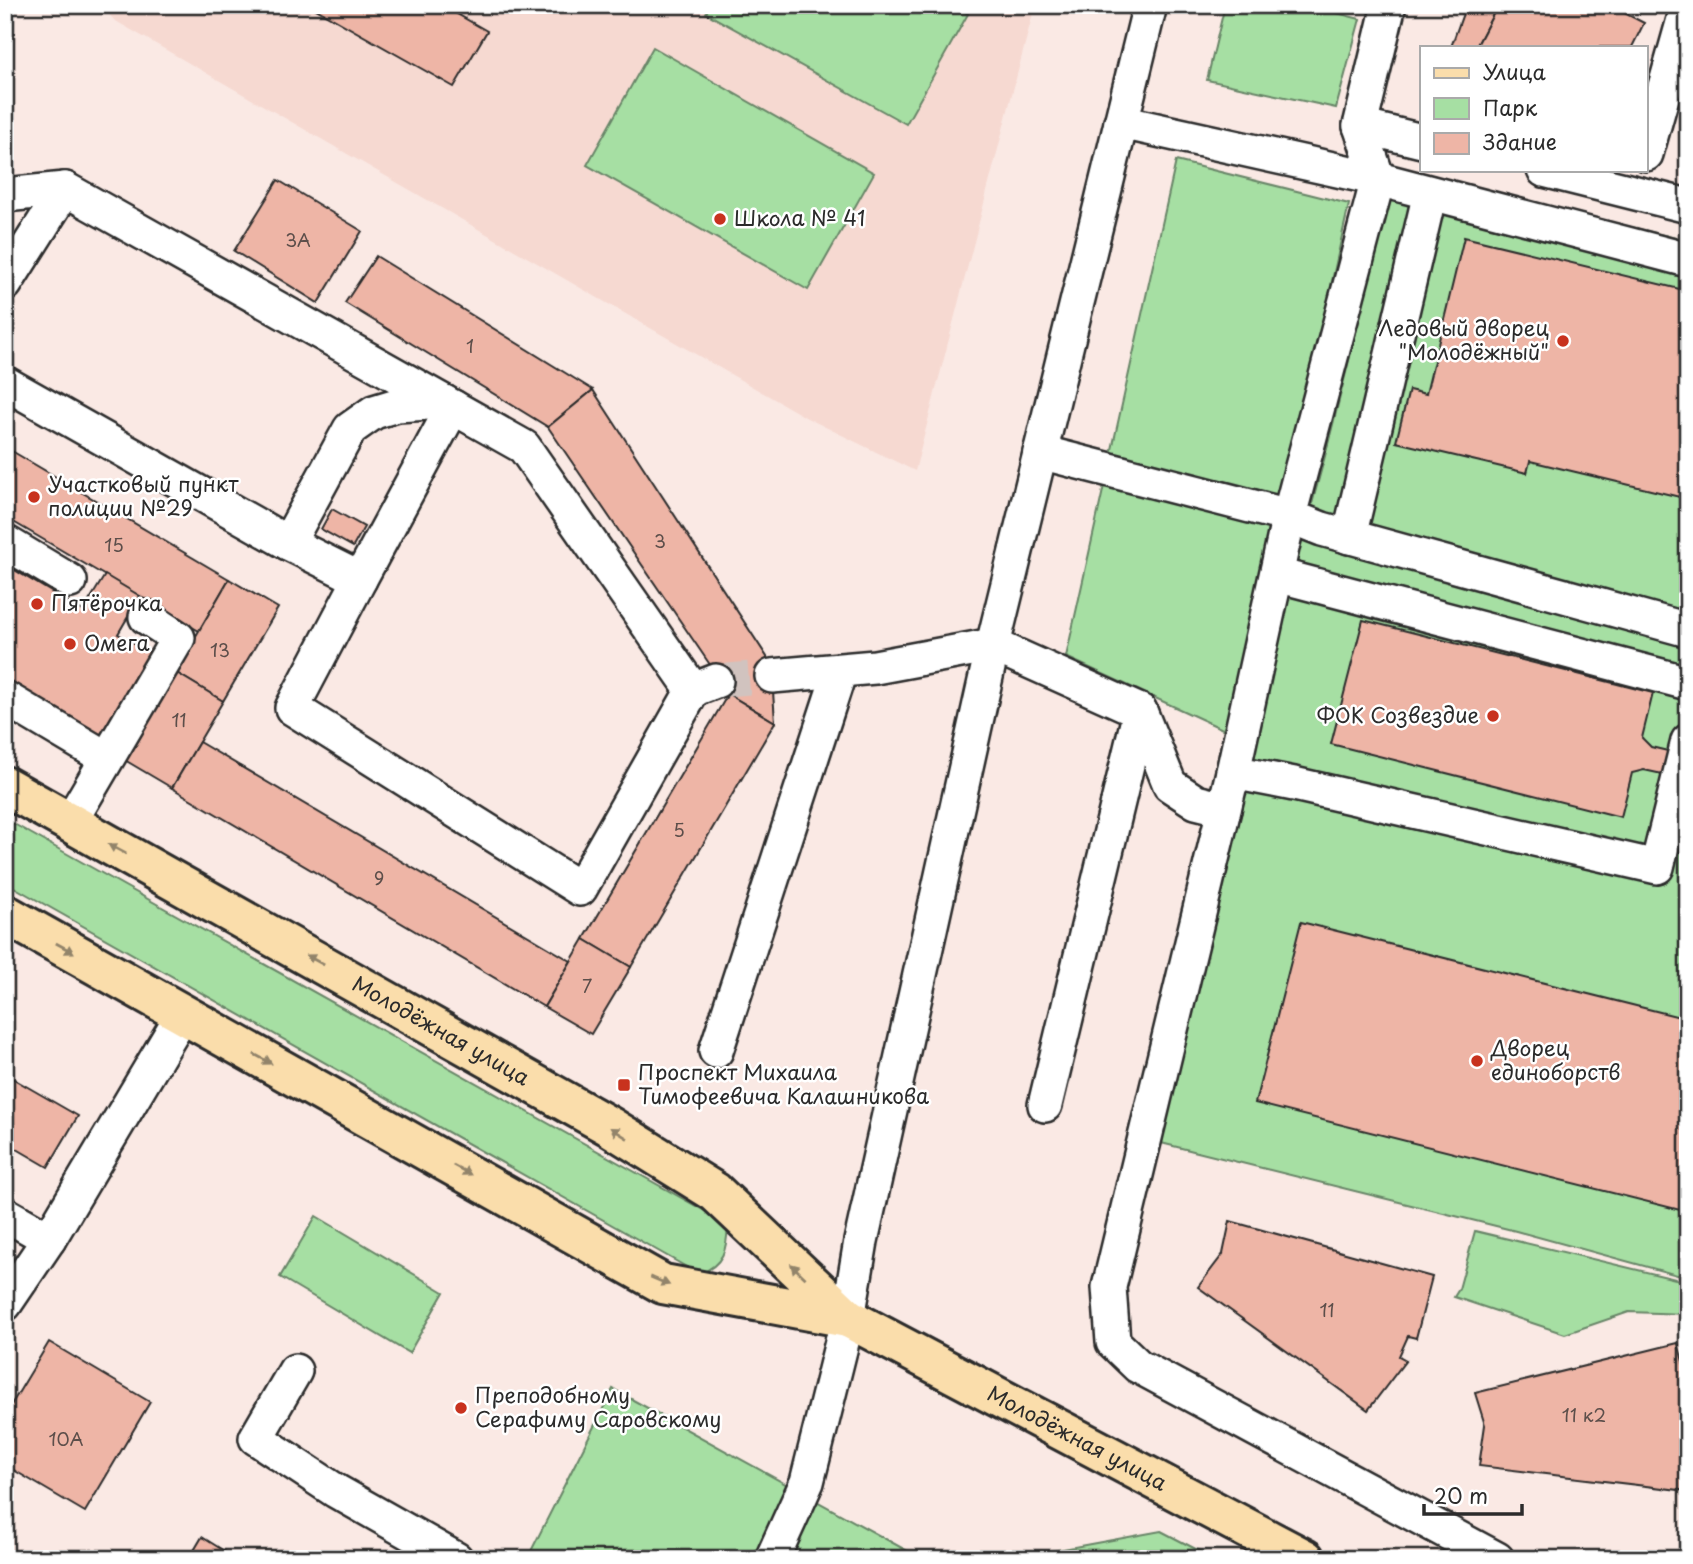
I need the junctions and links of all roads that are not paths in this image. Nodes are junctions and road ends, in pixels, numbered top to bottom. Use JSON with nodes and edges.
{"nodes":[{"id":1,"x":1150,"y":5,"type":"edge"},
{"id":2,"x":1389,"y":5,"type":"edge"},
{"id":3,"x":1688,"y":5,"type":"edge"},
{"id":4,"x":1121,"y":122,"type":"junction"},
{"id":5,"x":1360,"y":126,"type":"junction"},
{"id":6,"x":1420,"y":141,"type":"edge"},
{"id":7,"x":1648,"y":148,"type":"edge"},
{"id":8,"x":1561,"y":172,"type":"edge"},
{"id":9,"x":1378,"y":179,"type":"junction"},
{"id":10,"x":1638,"y":181,"type":"edge"},
{"id":11,"x":65,"y":189,"type":"junction"},
{"id":12,"x":1430,"y":193,"type":"junction"},
{"id":13,"x":5,"y":195,"type":"edge"},
{"id":14,"x":1688,"y":206,"type":"edge"},
{"id":15,"x":1688,"y":260,"type":"edge"},
{"id":16,"x":5,"y":284,"type":"edge"},
{"id":17,"x":5,"y":383,"type":"edge"},
{"id":18,"x":448,"y":404,"type":"junction"},
{"id":19,"x":1040,"y":452,"type":"junction"},
{"id":20,"x":1289,"y":516,"type":"junction"},
{"id":21,"x":1349,"y":537,"type":"junction"},
{"id":22,"x":5,"y":542,"type":"edge"},
{"id":23,"x":288,"y":543,"type":"junction"},
{"id":24,"x":1277,"y":575,"type":"junction"},
{"id":25,"x":360,"y":579,"type":"junction"},
{"id":26,"x":69,"y":581,"type":"dead end"},
{"id":27,"x":146,"y":617,"type":"dead end"},
{"id":28,"x":1688,"y":630,"type":"edge"},
{"id":29,"x":993,"y":645,"type":"junction"},
{"id":30,"x":840,"y":671,"type":"junction"},
{"id":31,"x":772,"y":676,"type":"tunnel mouth"},
{"id":32,"x":1688,"y":682,"type":"edge"},
{"id":33,"x":5,"y":698,"type":"edge"},
{"id":34,"x":1140,"y":711,"type":"junction"},
{"id":35,"x":1688,"y":741,"type":"edge"},
{"id":36,"x":106,"y":758,"type":"junction"},
{"id":37,"x":1233,"y":772,"type":"junction"},
{"id":38,"x":5,"y":786,"type":"edge"},
{"id":39,"x":1223,"y":809,"type":"junction"},
{"id":40,"x":70,"y":822,"type":"junction"},
{"id":41,"x":5,"y":914,"type":"edge"},
{"id":42,"x":183,"y":1013,"type":"junction"},
{"id":43,"x":716,"y":1051,"type":"dead end"},
{"id":44,"x":1045,"y":1105,"type":"dead end"},
{"id":45,"x":5,"y":1214,"type":"edge"},
{"id":46,"x":49,"y":1239,"type":"junction"},
{"id":47,"x":5,"y":1304,"type":"edge"},
{"id":48,"x":848,"y":1318,"type":"junction"},
{"id":49,"x":295,"y":1371,"type":"dead end"},
{"id":50,"x":456,"y":1559,"type":"edge"},
{"id":51,"x":772,"y":1559,"type":"edge"},
{"id":52,"x":1306,"y":1559,"type":"edge"},
{"id":53,"x":1497,"y":1559,"type":"edge"}],
"edges":[{"from":1,"to":4,"type":"street"},
{"from":2,"to":5,"type":"street"},
{"from":3,"to":7,"type":"street"},
{"from":4,"to":9,"type":"street"},
{"from":4,"to":19,"type":"street"},
{"from":5,"to":6,"type":"street"},
{"from":5,"to":9,"type":"street"},
{"from":8,"to":10,"type":"street"},
{"from":9,"to":12,"type":"street"},
{"from":9,"to":20,"type":"street"},
{"from":10,"to":14,"type":"street"},
{"from":11,"to":13,"type":"street"},
{"from":11,"to":16,"type":"street"},
{"from":11,"to":18,"type":"street"},
{"from":12,"to":15,"type":"street"},
{"from":12,"to":21,"type":"street"},
{"from":17,"to":23,"type":"street"},
{"from":18,"to":23,"type":"street"},
{"from":18,"to":25,"type":"street"},
{"from":18,"to":25,"type":"street"},
{"from":19,"to":20,"type":"street"},
{"from":19,"to":29,"type":"street"},
{"from":20,"to":21,"type":"street"},
{"from":20,"to":24,"type":"street"},
{"from":21,"to":28,"type":"street"},
{"from":22,"to":26,"type":"street"},
{"from":23,"to":25,"type":"street"},
{"from":24,"to":32,"type":"street"},
{"from":24,"to":37,"type":"street"},
{"from":27,"to":36,"type":"street"},
{"from":29,"to":30,"type":"street"},
{"from":29,"to":34,"type":"street"},
{"from":29,"to":48,"type":"street"},
{"from":30,"to":31,"type":"street"},
{"from":30,"to":43,"type":"street"},
{"from":33,"to":36,"type":"street"},
{"from":34,"to":39,"type":"street"},
{"from":34,"to":44,"type":"street"},
{"from":35,"to":37,"type":"street"},
{"from":36,"to":40,"type":"street"},
{"from":37,"to":39,"type":"street"},
{"from":38,"to":40,"type":"main road","name":"Молодёжная улица"},
{"from":39,"to":53,"type":"street"},
{"from":48,"to":40,"type":"main road","name":"Молодёжная улица","one_way":true},
{"from":41,"to":42,"type":"main road","name":"Молодёжная улица","one_way":true},
{"from":42,"to":46,"type":"street"},
{"from":42,"to":48,"type":"main road","name":"Молодёжная улица","one_way":true},
{"from":45,"to":46,"type":"street"},
{"from":46,"to":47,"type":"street"},
{"from":48,"to":51,"type":"street"},
{"from":48,"to":52,"type":"main road","name":"Молодёжная улица"},
{"from":49,"to":50,"type":"street"}]}
